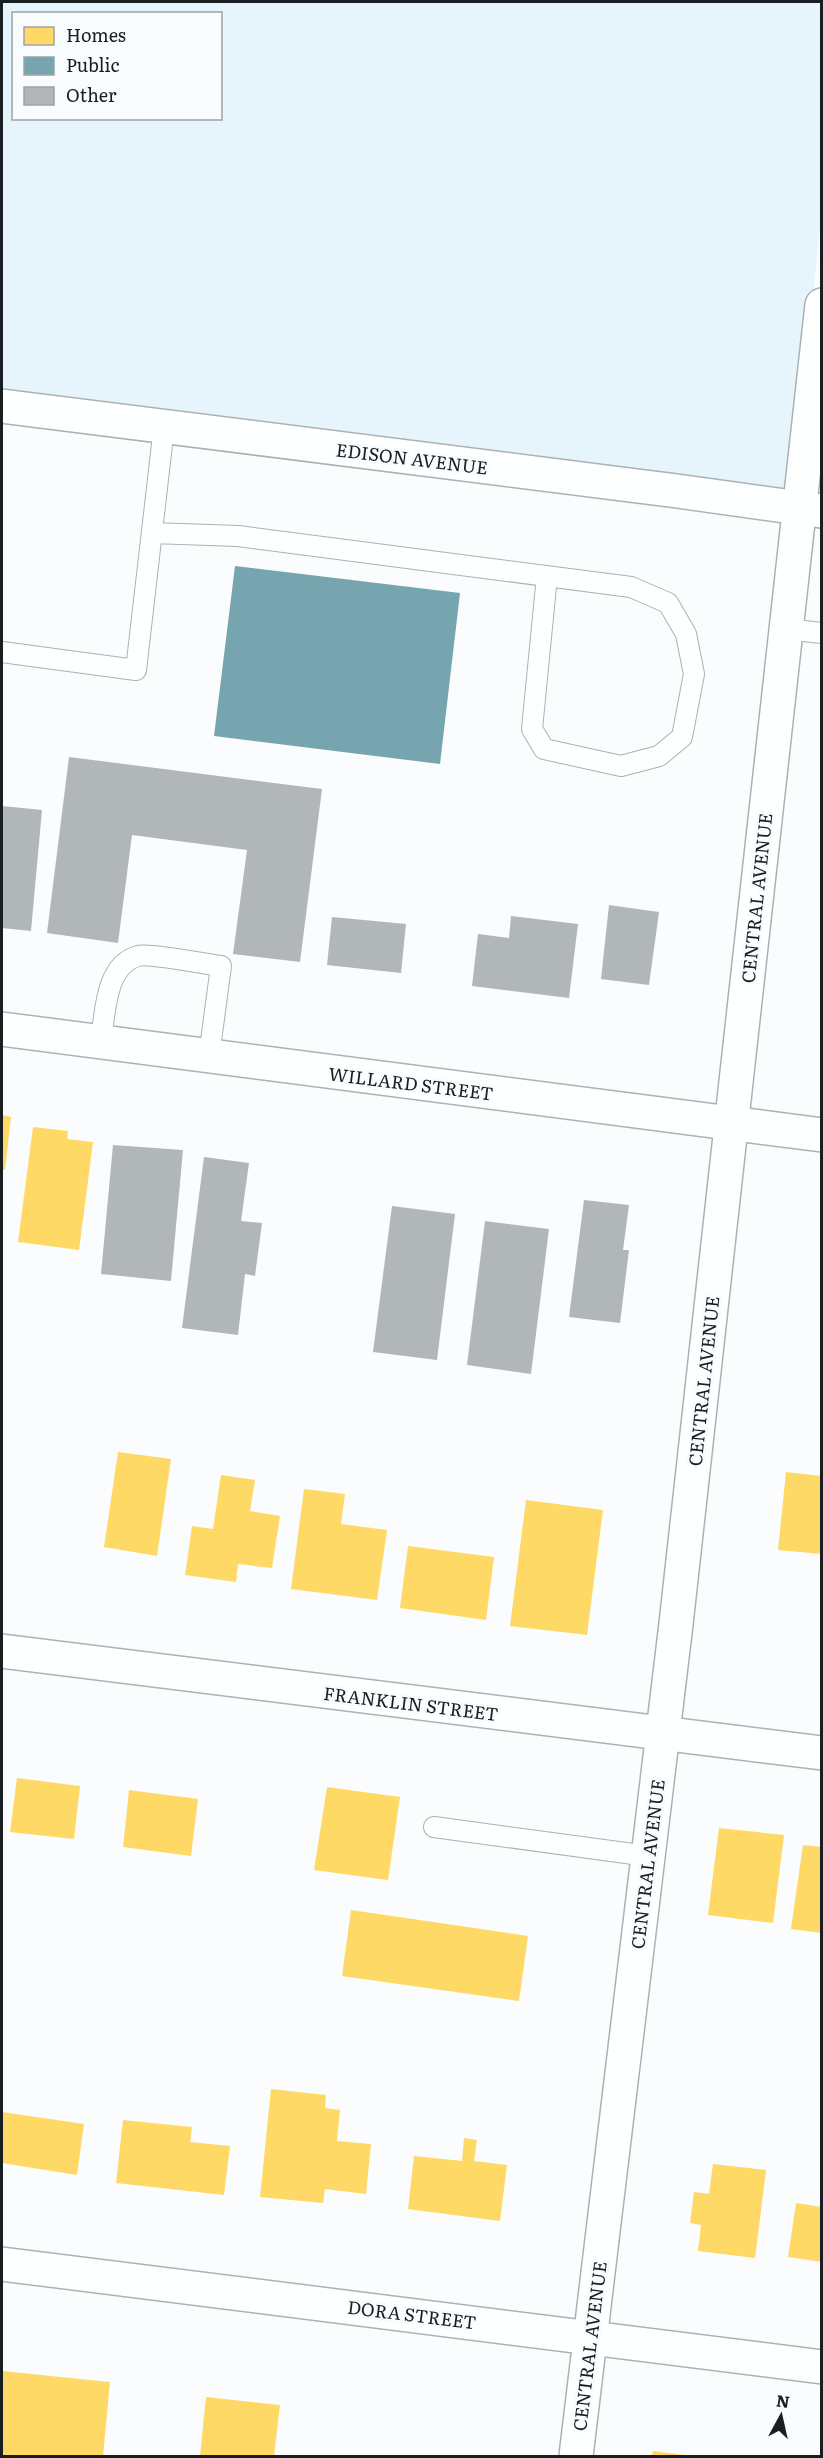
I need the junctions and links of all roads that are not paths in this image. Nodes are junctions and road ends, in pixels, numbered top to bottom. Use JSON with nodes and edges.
{"nodes":[{"id":1,"x":822,"y":305,"type":"edge"},
{"id":2,"x":2,"y":406,"type":"edge"},
{"id":3,"x":164,"y":427,"type":"junction"},
{"id":4,"x":810,"y":510,"type":"edge"},
{"id":5,"x":152,"y":533,"type":"junction"},
{"id":6,"x":547,"y":576,"type":"junction"},
{"id":7,"x":786,"y":629,"type":"junction"},
{"id":8,"x":822,"y":633,"type":"edge"},
{"id":9,"x":2,"y":652,"type":"edge"},
{"id":10,"x":2,"y":1029,"type":"edge"},
{"id":11,"x":101,"y":1041,"type":"junction"},
{"id":12,"x":209,"y":1056,"type":"junction"},
{"id":13,"x":731,"y":1123,"type":"junction"},
{"id":14,"x":822,"y":1135,"type":"edge"},
{"id":15,"x":2,"y":1651,"type":"edge"},
{"id":16,"x":662,"y":1734,"type":"junction"},
{"id":17,"x":822,"y":1754,"type":"edge"},
{"id":18,"x":434,"y":1827,"type":"dead end"},
{"id":19,"x":648,"y":1857,"type":"junction"},
{"id":20,"x":2,"y":2264,"type":"edge"},
{"id":21,"x":590,"y":2336,"type":"junction"},
{"id":22,"x":822,"y":2367,"type":"edge"},
{"id":23,"x":576,"y":2457,"type":"edge"}],
"edges":[{"from":1,"to":4,"type":"street","name":"CENTRAL AVENUE"},
{"from":2,"to":3,"type":"street","name":"EDISON AVENUE"},
{"from":3,"to":4,"type":"street","name":"EDISON AVENUE"},
{"from":3,"to":5,"type":"lane"},
{"from":4,"to":7,"type":"street","name":"CENTRAL AVENUE"},
{"from":5,"to":6,"type":"lane"},
{"from":5,"to":9,"type":"lane"},
{"from":6,"to":6,"type":"lane"},
{"from":7,"to":8,"type":"lane"},
{"from":7,"to":13,"type":"street","name":"CENTRAL AVENUE"},
{"from":10,"to":11,"type":"street","name":"WILLARD STREET"},
{"from":11,"to":12,"type":"street","name":"WILLARD STREET"},
{"from":11,"to":12,"type":"lane"},
{"from":12,"to":13,"type":"street","name":"WILLARD STREET"},
{"from":13,"to":14,"type":"street","name":"WILLARD STREET"},
{"from":13,"to":16,"type":"street","name":"CENTRAL AVENUE"},
{"from":15,"to":16,"type":"street","name":"FRANKLIN STREET"},
{"from":16,"to":17,"type":"street","name":"FRANKLIN STREET"},
{"from":16,"to":19,"type":"street","name":"CENTRAL AVENUE"},
{"from":18,"to":19,"type":"lane"},
{"from":19,"to":21,"type":"street","name":"CENTRAL AVENUE"},
{"from":20,"to":21,"type":"street","name":"DORA STREET"},
{"from":21,"to":22,"type":"street","name":"DORA STREET"},
{"from":21,"to":23,"type":"street","name":"CENTRAL AVENUE"}]}
